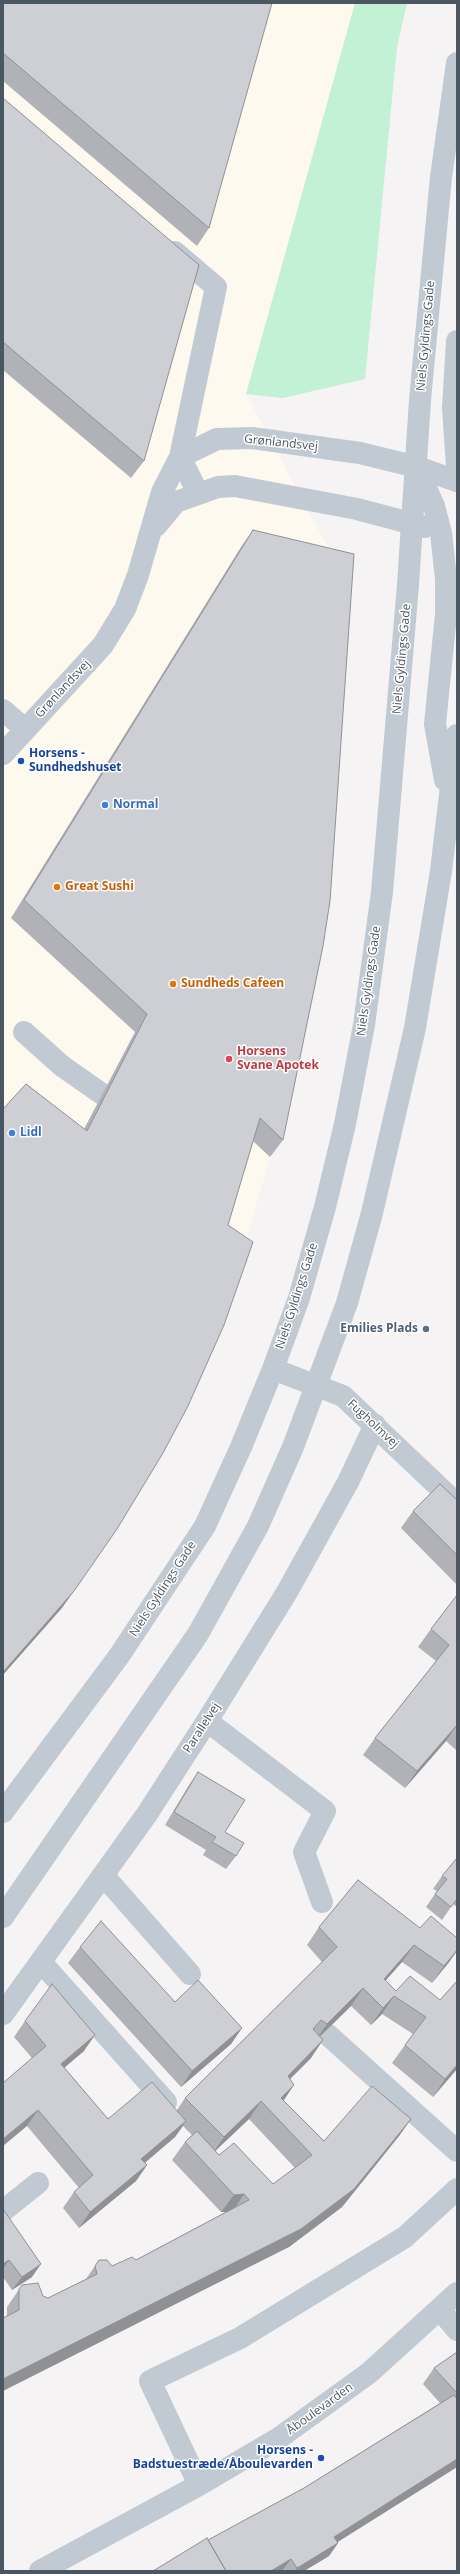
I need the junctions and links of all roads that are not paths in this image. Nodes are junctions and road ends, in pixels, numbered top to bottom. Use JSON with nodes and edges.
{"nodes":[{"id":1,"x":455,"y":74,"type":"edge"},
{"id":2,"x":457,"y":116,"type":"edge"},
{"id":3,"x":161,"y":240,"type":"edge"},
{"id":4,"x":457,"y":341,"type":"edge"},
{"id":5,"x":180,"y":457,"type":"junction"},
{"id":6,"x":417,"y":467,"type":"junction"},
{"id":7,"x":457,"y":467,"type":"edge"},
{"id":8,"x":457,"y":481,"type":"edge"},
{"id":9,"x":198,"y":492,"type":"junction"},
{"id":10,"x":412,"y":523,"type":"junction"},
{"id":11,"x":152,"y":531,"type":"junction"},
{"id":12,"x":449,"y":535,"type":"edge"},
{"id":13,"x":3,"y":710,"type":"edge"},
{"id":14,"x":25,"y":730,"type":"junction"},
{"id":15,"x":457,"y":735,"type":"edge"},
{"id":16,"x":3,"y":754,"type":"edge"},
{"id":17,"x":449,"y":803,"type":"junction"},
{"id":18,"x":24,"y":1032,"type":"dead end"},
{"id":19,"x":102,"y":1094,"type":"dead end"},
{"id":20,"x":273,"y":1369,"type":"junction"},
{"id":21,"x":316,"y":1384,"type":"junction"},
{"id":22,"x":375,"y":1425,"type":"junction"},
{"id":23,"x":457,"y":1504,"type":"edge"},
{"id":24,"x":207,"y":1721,"type":"junction"},
{"id":25,"x":3,"y":1812,"type":"edge"},
{"id":26,"x":103,"y":1875,"type":"junction"},
{"id":27,"x":322,"y":1902,"type":"dead end"},
{"id":28,"x":3,"y":1917,"type":"edge"},
{"id":29,"x":41,"y":1962,"type":"junction"},
{"id":30,"x":190,"y":1974,"type":"dead end"},
{"id":31,"x":3,"y":2014,"type":"edge"},
{"id":32,"x":327,"y":2034,"type":"edge"},
{"id":33,"x":166,"y":2102,"type":"edge"},
{"id":34,"x":457,"y":2151,"type":"edge"},
{"id":35,"x":38,"y":2183,"type":"dead end"},
{"id":36,"x":457,"y":2189,"type":"edge"},
{"id":37,"x":3,"y":2211,"type":"edge"},
{"id":38,"x":457,"y":2293,"type":"edge"},
{"id":39,"x":440,"y":2310,"type":"junction"},
{"id":40,"x":457,"y":2330,"type":"edge"},
{"id":41,"x":199,"y":2485,"type":"junction"},
{"id":42,"x":40,"y":2571,"type":"edge"}],
"edges":[{"from":1,"to":2,"type":"street"},
{"from":1,"to":6,"type":"street","name":"Niels Gyldings Gade"},
{"from":3,"to":5,"type":"street"},
{"from":4,"to":7,"type":"street"},
{"from":5,"to":6,"type":"street","name":"Grønlandsvej"},
{"from":5,"to":9,"type":"street"},
{"from":5,"to":11,"type":"street","name":"Grønlandsvej"},
{"from":6,"to":8,"type":"street","name":"Grønlandsvej"},
{"from":6,"to":10,"type":"street","name":"Niels Gyldings Gade"},
{"from":6,"to":12,"type":"street"},
{"from":9,"to":10,"type":"street","name":"Grønlandsvej"},
{"from":9,"to":11,"type":"street","name":"Grønlandsvej"},
{"from":10,"to":12,"type":"street","name":"Grønlandsvej"},
{"from":10,"to":20,"type":"street","name":"Niels Gyldings Gade"},
{"from":11,"to":14,"type":"street","name":"Grønlandsvej"},
{"from":12,"to":17,"type":"street"},
{"from":13,"to":14,"type":"street"},
{"from":14,"to":16,"type":"street","name":"Grønlandsvej"},
{"from":15,"to":17,"type":"street"},
{"from":17,"to":21,"type":"street"},
{"from":18,"to":19,"type":"street"},
{"from":20,"to":21,"type":"street","name":"Fugholmvej"},
{"from":20,"to":25,"type":"street","name":"Niels Gyldings Gade"},
{"from":21,"to":22,"type":"street","name":"Fugholmvej"},
{"from":21,"to":28,"type":"street"},
{"from":22,"to":23,"type":"street","name":"Fugholmvej"},
{"from":22,"to":24,"type":"street","name":"Parallelvej"},
{"from":24,"to":26,"type":"street","name":"Parallelvej"},
{"from":24,"to":27,"type":"street"},
{"from":26,"to":29,"type":"street","name":"Parallelvej"},
{"from":26,"to":30,"type":"street"},
{"from":29,"to":31,"type":"street","name":"Parallelvej"},
{"from":29,"to":33,"type":"street"},
{"from":32,"to":34,"type":"street"},
{"from":35,"to":37,"type":"street"},
{"from":36,"to":41,"type":"street"},
{"from":38,"to":39,"type":"street","name":"Åboulevarden"},
{"from":39,"to":40,"type":"street"},
{"from":39,"to":41,"type":"street","name":"Åboulevarden"},
{"from":41,"to":42,"type":"street","name":"Åboulevarden"}]}
